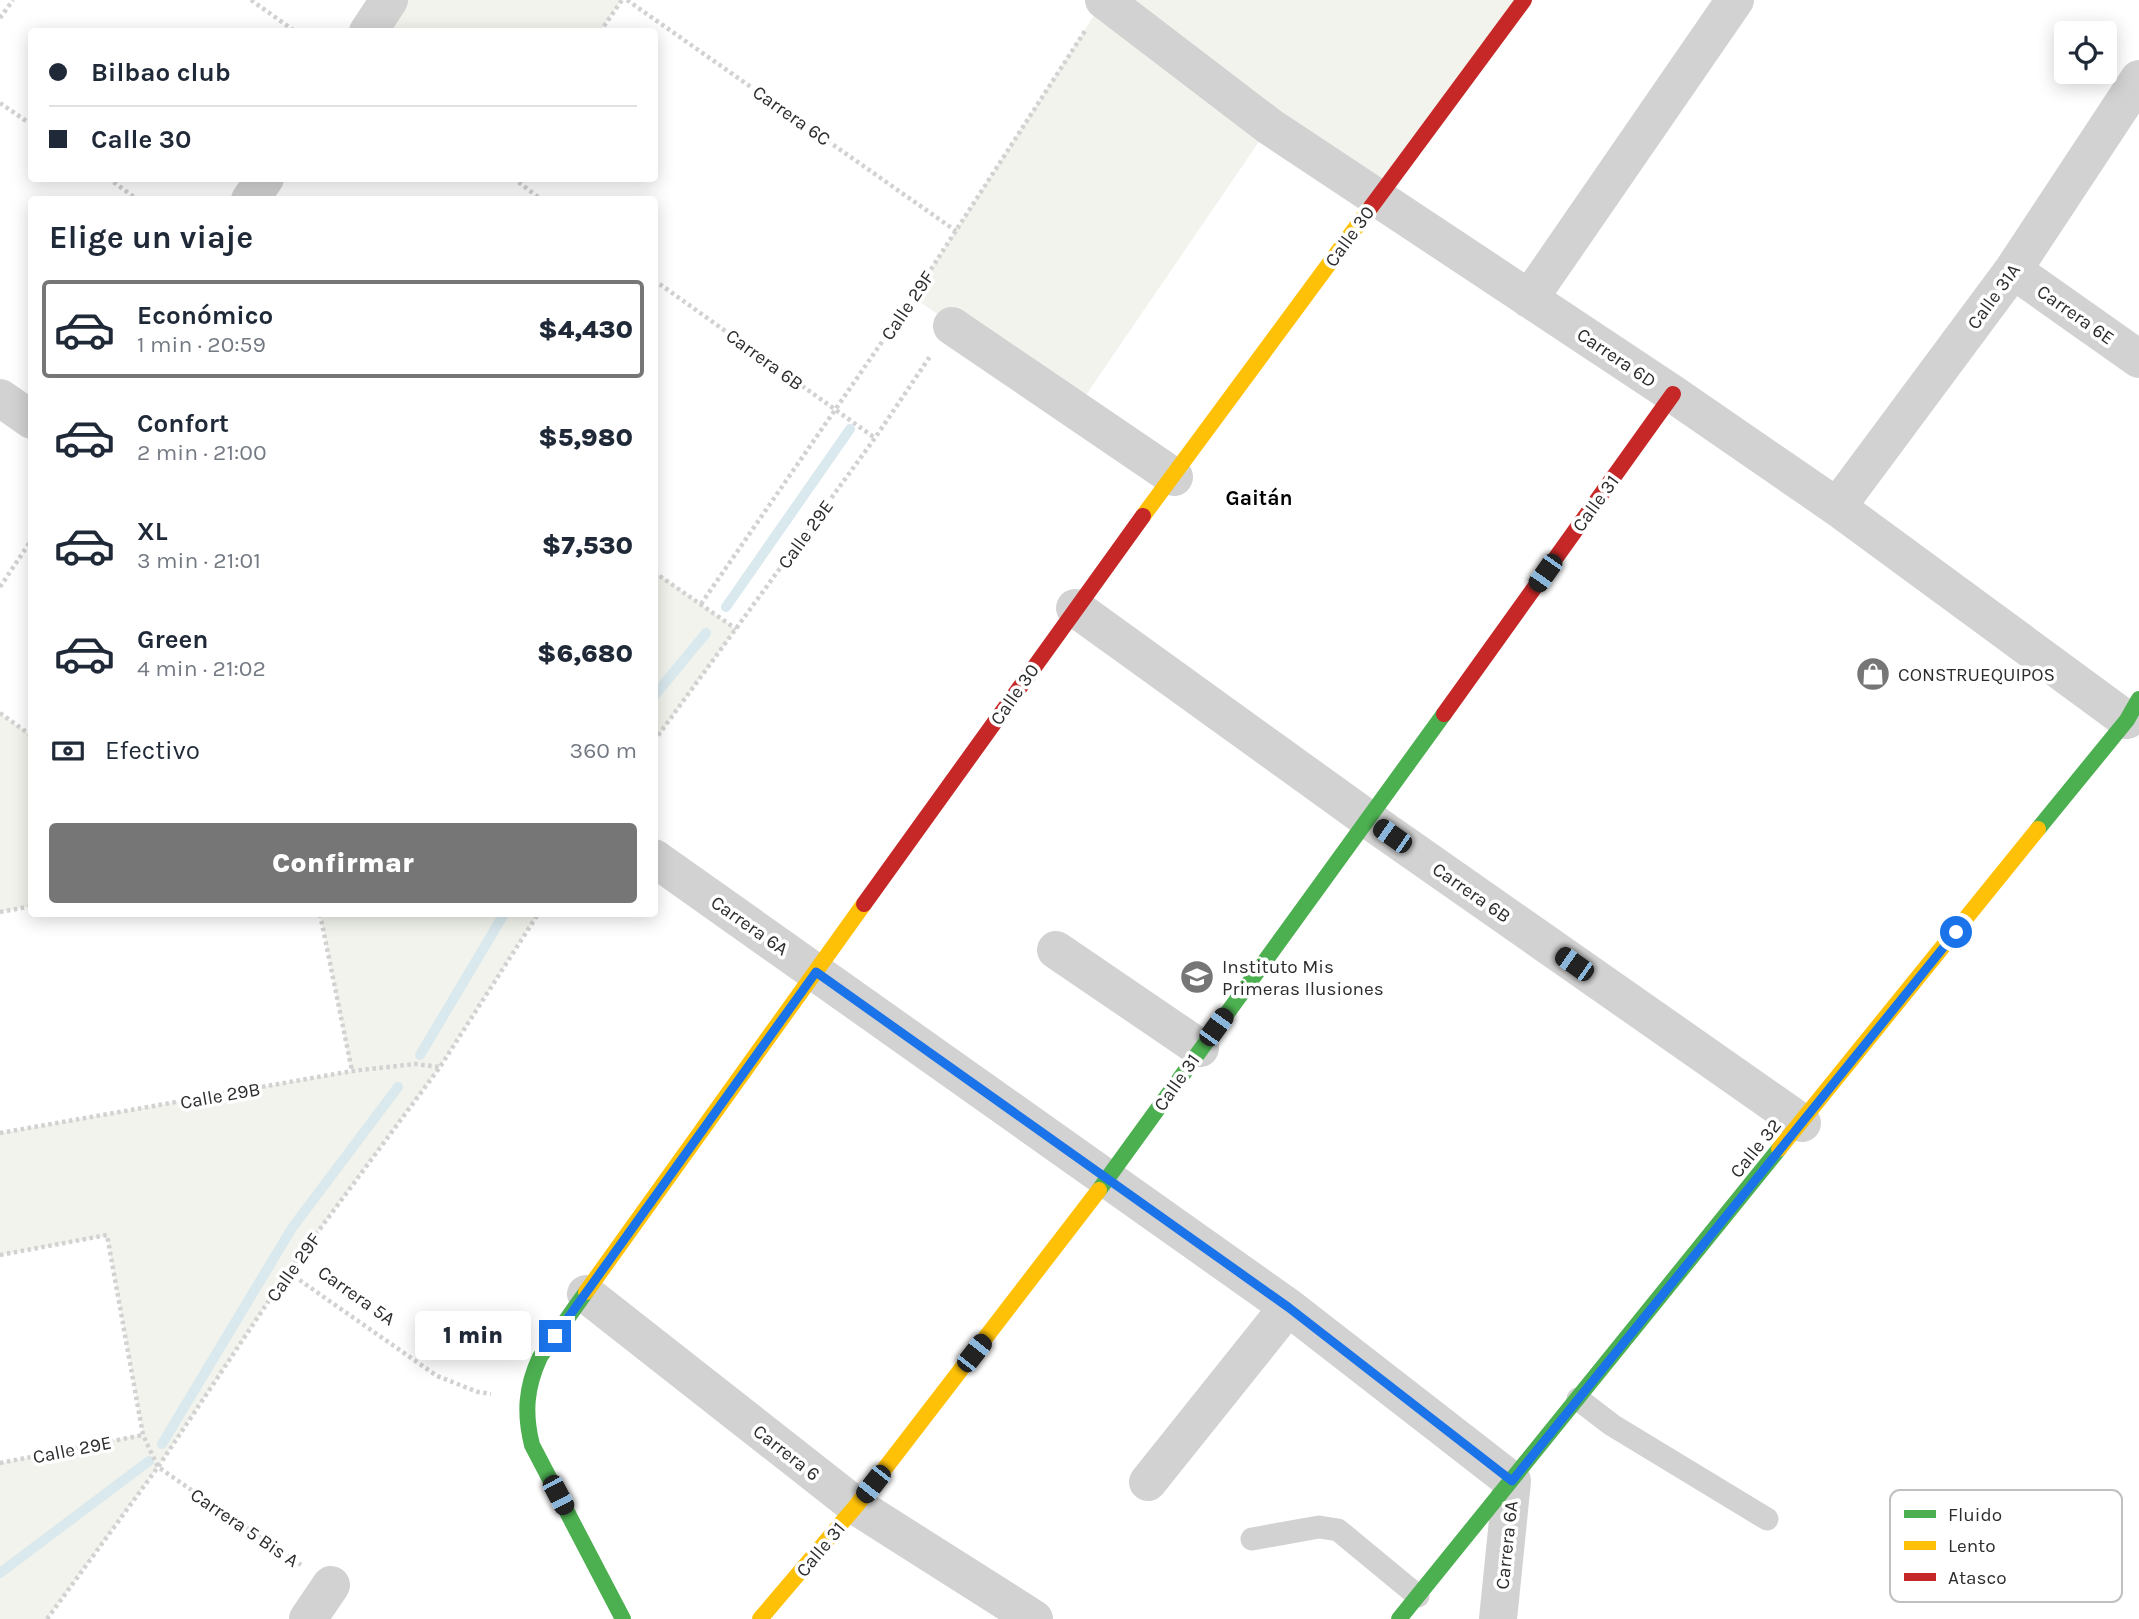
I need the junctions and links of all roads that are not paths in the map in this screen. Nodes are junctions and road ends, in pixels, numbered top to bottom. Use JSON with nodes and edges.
{"nodes":[{"id":1,"x":389,"y":0,"type":"edge"},
{"id":2,"x":1104,"y":0,"type":"edge"},
{"id":3,"x":1524,"y":0,"type":"edge"},
{"id":4,"x":1735,"y":0,"type":"edge"},
{"id":5,"x":371,"y":28,"type":"edge"},
{"id":6,"x":2139,"y":79,"type":"edge"},
{"id":7,"x":1376,"y":198,"type":"junction"},
{"id":8,"x":2013,"y":270,"type":"junction"},
{"id":9,"x":1529,"y":299,"type":"junction"},
{"id":10,"x":952,"y":326,"type":"road end"},
{"id":11,"x":2139,"y":359,"type":"edge"},
{"id":12,"x":1673,"y":394,"type":"junction"},
{"id":13,"x":0,"y":398,"type":"edge"},
{"id":14,"x":28,"y":417,"type":"edge"},
{"id":15,"x":1174,"y":477,"type":"junction"},
{"id":16,"x":1837,"y":507,"type":"junction"},
{"id":17,"x":1076,"y":608,"type":"junction"},
{"id":18,"x":2133,"y":709,"type":"edge"},
{"id":19,"x":1369,"y":820,"type":"junction"},
{"id":20,"x":658,"y":861,"type":"edge"},
{"id":21,"x":1056,"y":950,"type":"dead end"},
{"id":22,"x":816,"y":972,"type":"junction"},
{"id":23,"x":1200,"y":1048,"type":"junction"},
{"id":24,"x":1802,"y":1123,"type":"junction"},
{"id":25,"x":1108,"y":1178,"type":"junction"},
{"id":26,"x":586,"y":1294,"type":"junction"},
{"id":27,"x":1288,"y":1307,"type":"junction"},
{"id":28,"x":1578,"y":1399,"type":"junction"},
{"id":29,"x":1512,"y":1481,"type":"junction"},
{"id":30,"x":1148,"y":1482,"type":"dead end"},
{"id":31,"x":856,"y":1506,"type":"junction"},
{"id":32,"x":1767,"y":1519,"type":"dead end"},
{"id":33,"x":1252,"y":1539,"type":"dead end"},
{"id":34,"x":331,"y":1585,"type":"road end"},
{"id":35,"x":1418,"y":1596,"type":"junction"},
{"id":36,"x":308,"y":1619,"type":"edge"},
{"id":37,"x":623,"y":1619,"type":"edge"},
{"id":38,"x":760,"y":1619,"type":"edge"},
{"id":39,"x":1034,"y":1619,"type":"edge"},
{"id":40,"x":1399,"y":1619,"type":"edge"},
{"id":41,"x":1498,"y":1619,"type":"edge"}],
"edges":[{"from":1,"to":5,"type":"street"},
{"from":2,"to":7,"type":"street","name":"Carrera 6D"},
{"from":3,"to":7,"type":"street","name":"Calle 30"},
{"from":4,"to":9,"type":"street"},
{"from":6,"to":8,"type":"street","name":"Calle 31A"},
{"from":7,"to":9,"type":"street","name":"Carrera 6D"},
{"from":7,"to":15,"type":"street","name":"Calle 30"},
{"from":8,"to":11,"type":"street","name":"Carrera 6E"},
{"from":8,"to":16,"type":"street","name":"Calle 31A"},
{"from":9,"to":12,"type":"street","name":"Carrera 6D"},
{"from":10,"to":15,"type":"street"},
{"from":12,"to":16,"type":"street","name":"Carrera 6D"},
{"from":12,"to":19,"type":"street","name":"Calle 31"},
{"from":13,"to":14,"type":"street"},
{"from":15,"to":17,"type":"street","name":"Calle 30"},
{"from":16,"to":18,"type":"street","name":"Carrera 6D"},
{"from":17,"to":19,"type":"street","name":"Carrera 6B"},
{"from":17,"to":22,"type":"street","name":"Calle 30"},
{"from":18,"to":24,"type":"street","name":"Calle 32"},
{"from":19,"to":23,"type":"street","name":"Calle 31"},
{"from":19,"to":24,"type":"street","name":"Carrera 6B"},
{"from":20,"to":22,"type":"street","name":"Carrera 6A"},
{"from":21,"to":23,"type":"street"},
{"from":22,"to":25,"type":"street","name":"Carrera 6A"},
{"from":22,"to":26,"type":"street","name":"Calle 30"},
{"from":23,"to":25,"type":"street","name":"Calle 31"},
{"from":24,"to":28,"type":"street","name":"Calle 32"},
{"from":25,"to":27,"type":"street","name":"Carrera 6A"},
{"from":25,"to":31,"type":"street","name":"Calle 31"},
{"from":26,"to":31,"type":"street","name":"Carrera 6"},
{"from":26,"to":37,"type":"street","name":"Calle 30"},
{"from":27,"to":29,"type":"street","name":"Carrera 6A"},
{"from":27,"to":30,"type":"street"},
{"from":28,"to":29,"type":"street","name":"Calle 32"},
{"from":28,"to":32,"type":"lane"},
{"from":29,"to":35,"type":"street","name":"Calle 32"},
{"from":29,"to":41,"type":"street","name":"Carrera 6A"},
{"from":31,"to":38,"type":"street","name":"Calle 31"},
{"from":31,"to":39,"type":"street","name":"Carrera 6"},
{"from":33,"to":35,"type":"lane"},
{"from":34,"to":36,"type":"street"},
{"from":35,"to":40,"type":"street","name":"Calle 32"}]}
